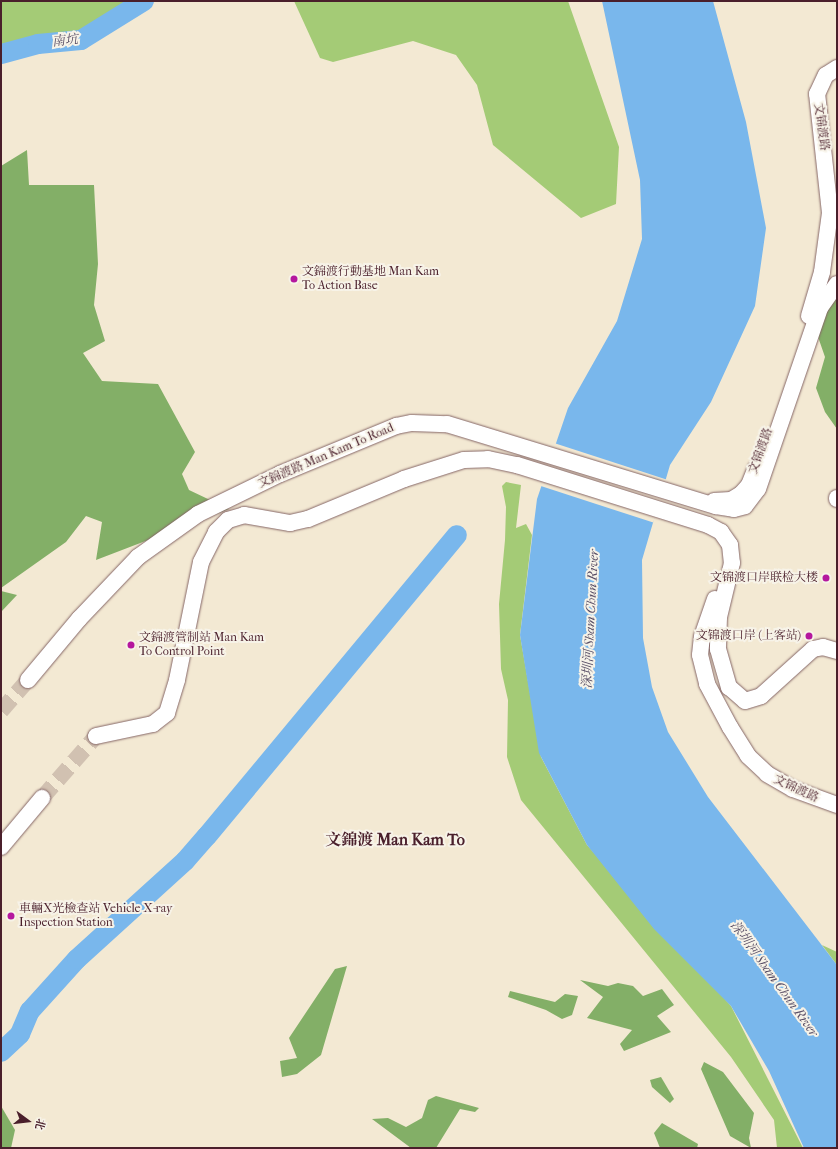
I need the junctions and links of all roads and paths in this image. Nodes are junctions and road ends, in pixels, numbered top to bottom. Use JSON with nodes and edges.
{"nodes":[{"id":1,"x":837,"y":68,"type":"edge"},
{"id":2,"x":837,"y":284,"type":"edge"},
{"id":3,"x":689,"y":498,"type":"junction"},
{"id":4,"x":683,"y":519,"type":"junction"},
{"id":5,"x":837,"y":651,"type":"edge"},
{"id":6,"x":28,"y":680,"type":"tunnel mouth"},
{"id":7,"x":96,"y":736,"type":"tunnel mouth"},
{"id":8,"x":42,"y":798,"type":"tunnel mouth"},
{"id":9,"x":837,"y":805,"type":"edge"},
{"id":10,"x":1,"y":847,"type":"edge"}],
"edges":[{"from":1,"to":3,"type":"main road","name":"文锦渡路"},
{"from":2,"to":3,"type":"main road","name":"文锦渡路"},
{"from":3,"to":6,"type":"main road","name":"文錦渡路 Man Kam To Road"},
{"from":4,"to":5,"type":"main road"},
{"from":4,"to":7,"type":"main road"},
{"from":4,"to":9,"type":"main road","name":"文锦渡路"},
{"from":8,"to":10,"type":"main road"}]}
